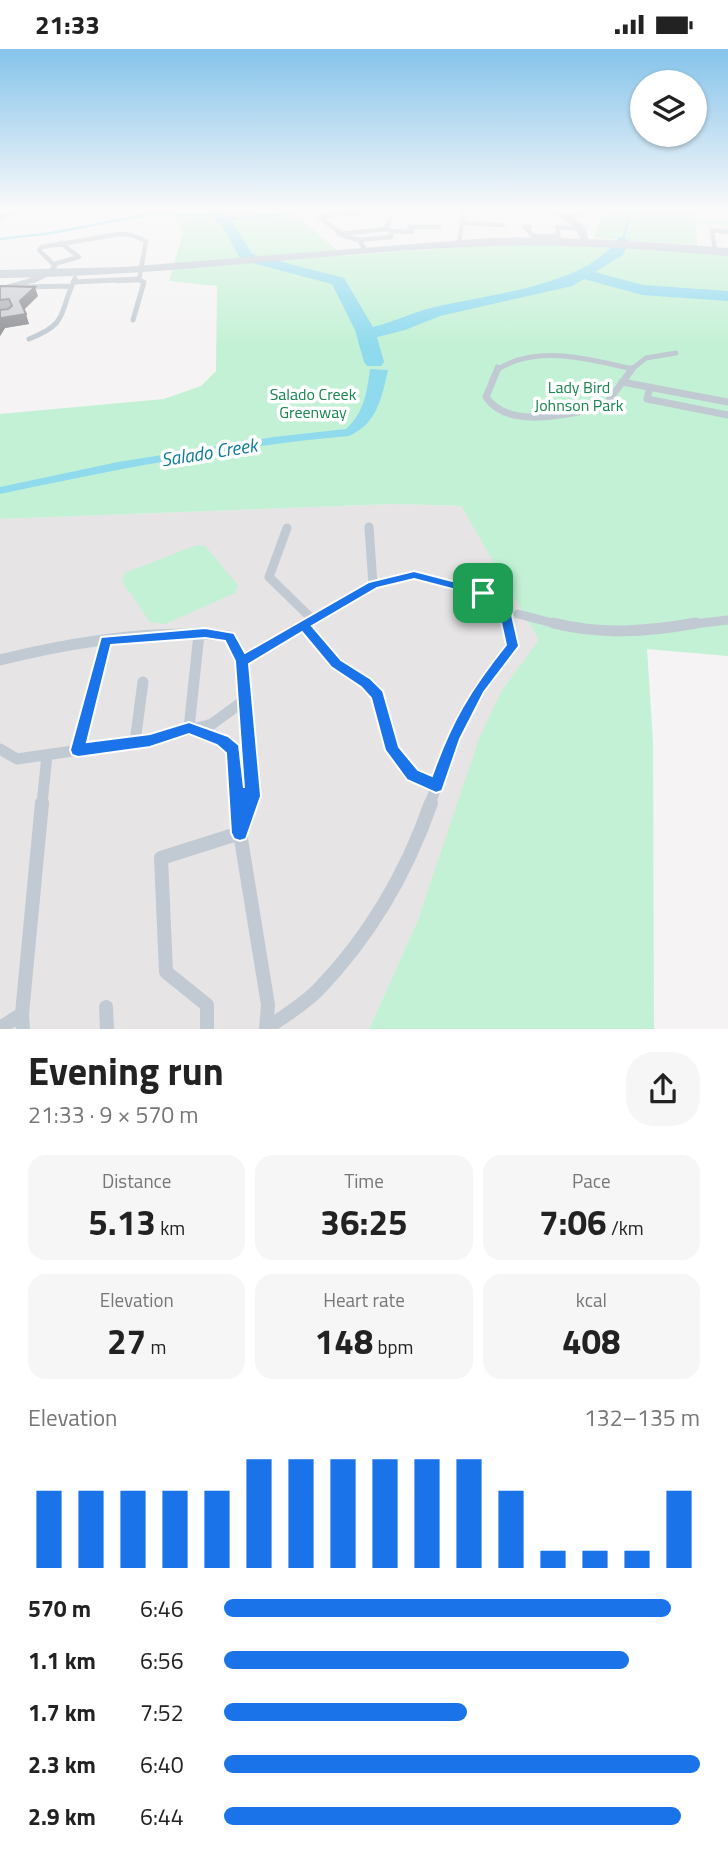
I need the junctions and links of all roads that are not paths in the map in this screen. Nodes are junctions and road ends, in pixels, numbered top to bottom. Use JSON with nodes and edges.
{"nodes":[{"id":1,"x":42,"y":255,"type":"edge"},
{"id":2,"x":76,"y":255,"type":"edge"},
{"id":3,"x":146,"y":255,"type":"edge"},
{"id":4,"x":327,"y":255,"type":"edge"},
{"id":5,"x":51,"y":269,"type":"junction"},
{"id":6,"x":139,"y":275,"type":"junction"},
{"id":7,"x":4,"y":278,"type":"edge"},
{"id":8,"x":74,"y":280,"type":"junction"},
{"id":9,"x":0,"y":289,"type":"edge"},
{"id":10,"x":132,"y":320,"type":"dead end"},
{"id":11,"x":29,"y":339,"type":"dead end"},
{"id":12,"x":676,"y":353,"type":"dead end"},
{"id":13,"x":632,"y":369,"type":"junction"},
{"id":14,"x":622,"y":382,"type":"junction"},
{"id":15,"x":650,"y":387,"type":"junction"},
{"id":16,"x":728,"y":403,"type":"edge"},
{"id":17,"x":728,"y":415,"type":"edge"},
{"id":18,"x":369,"y":527,"type":"dead end"},
{"id":19,"x":287,"y":528,"type":"dead end"},
{"id":20,"x":373,"y":585,"type":"junction"},
{"id":21,"x":518,"y":614,"type":"dead end"},
{"id":22,"x":728,"y":620,"type":"edge"},
{"id":23,"x":308,"y":622,"type":"junction"},
{"id":24,"x":199,"y":633,"type":"junction"},
{"id":25,"x":106,"y":640,"type":"junction"},
{"id":26,"x":0,"y":660,"type":"edge"},
{"id":27,"x":242,"y":661,"type":"junction"},
{"id":28,"x":143,"y":682,"type":"dead end"},
{"id":29,"x":246,"y":699,"type":"junction"},
{"id":30,"x":189,"y":728,"type":"junction"},
{"id":31,"x":135,"y":743,"type":"junction"},
{"id":32,"x":0,"y":749,"type":"edge"},
{"id":33,"x":78,"y":750,"type":"junction"},
{"id":34,"x":47,"y":755,"type":"junction"},
{"id":35,"x":436,"y":786,"type":"junction"},
{"id":36,"x":240,"y":833,"type":"junction"},
{"id":37,"x":106,"y":1007,"type":"dead end"},
{"id":38,"x":22,"y":1022,"type":"edge"},
{"id":39,"x":0,"y":1028,"type":"edge"},
{"id":40,"x":107,"y":1029,"type":"edge"},
{"id":41,"x":207,"y":1029,"type":"edge"},
{"id":42,"x":266,"y":1029,"type":"edge"}],
"edges":[{"from":1,"to":5,"type":"lane"},
{"from":2,"to":5,"type":"lane"},
{"from":3,"to":6,"type":"lane"},
{"from":4,"to":6,"type":"main road"},
{"from":5,"to":7,"type":"main road"},
{"from":5,"to":8,"type":"main road"},
{"from":6,"to":8,"type":"main road"},
{"from":6,"to":10,"type":"lane"},
{"from":7,"to":8,"type":"lane"},
{"from":7,"to":9,"type":"lane"},
{"from":8,"to":11,"type":"lane"},
{"from":12,"to":13,"type":"lane"},
{"from":13,"to":14,"type":"lane"},
{"from":13,"to":14,"type":"lane"},
{"from":14,"to":15,"type":"lane"},
{"from":15,"to":16,"type":"lane"},
{"from":15,"to":17,"type":"lane"},
{"from":18,"to":20,"type":"lane"},
{"from":19,"to":23,"type":"lane"},
{"from":20,"to":23,"type":"lane"},
{"from":20,"to":35,"type":"lane"},
{"from":21,"to":22,"type":"lane"},
{"from":23,"to":27,"type":"lane"},
{"from":23,"to":35,"type":"lane"},
{"from":24,"to":25,"type":"lane"},
{"from":24,"to":27,"type":"lane"},
{"from":24,"to":30,"type":"lane"},
{"from":25,"to":26,"type":"lane"},
{"from":25,"to":33,"type":"lane"},
{"from":27,"to":29,"type":"lane"},
{"from":28,"to":31,"type":"lane"},
{"from":29,"to":30,"type":"lane"},
{"from":29,"to":36,"type":"lane"},
{"from":30,"to":31,"type":"lane"},
{"from":30,"to":36,"type":"lane"},
{"from":31,"to":33,"type":"lane"},
{"from":32,"to":34,"type":"lane"},
{"from":33,"to":34,"type":"lane"},
{"from":34,"to":38,"type":"lane"},
{"from":35,"to":42,"type":"lane"},
{"from":36,"to":41,"type":"lane"},
{"from":36,"to":42,"type":"lane"},
{"from":37,"to":40,"type":"lane"},
{"from":38,"to":39,"type":"lane"}]}
